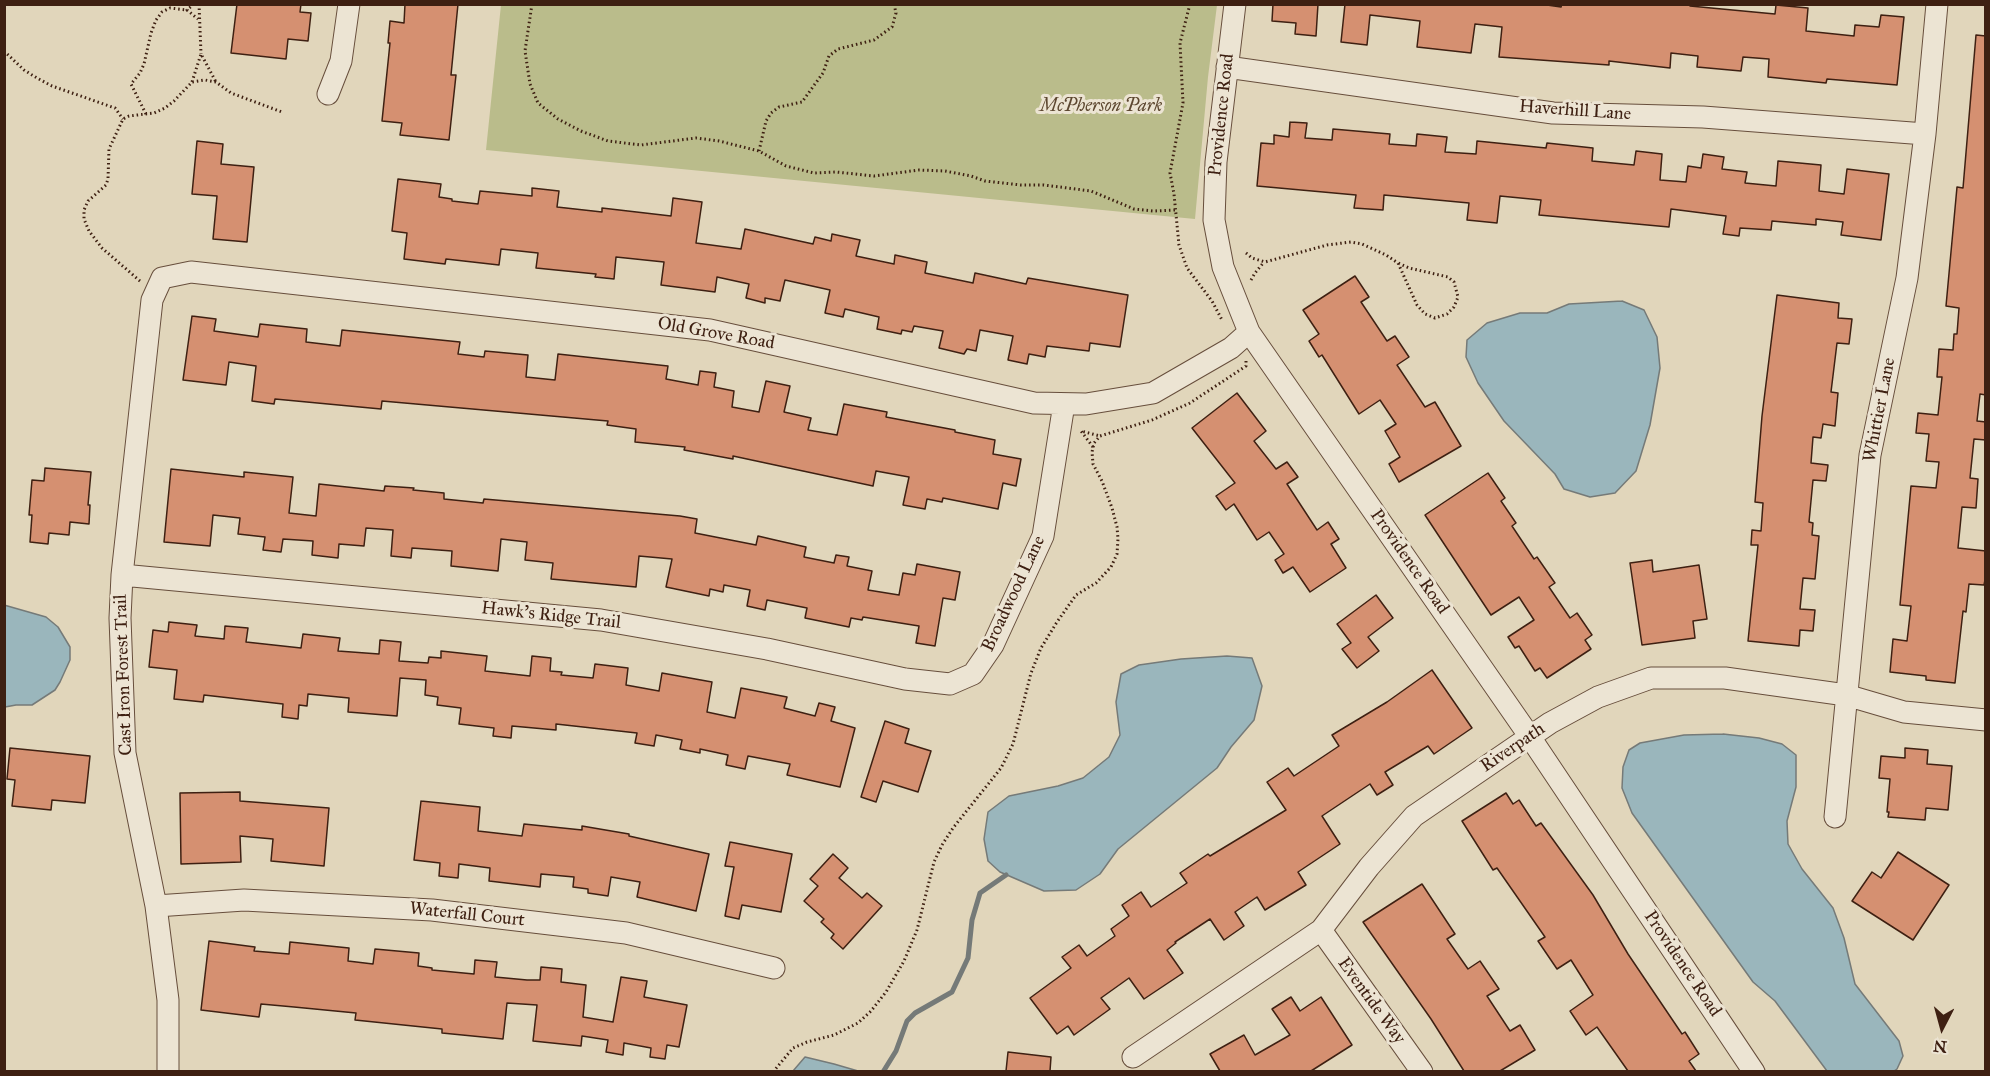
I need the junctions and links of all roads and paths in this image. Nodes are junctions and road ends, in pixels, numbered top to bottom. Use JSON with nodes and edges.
{"nodes":[{"id":1,"x":194,"y":4,"type":"edge"},
{"id":2,"x":199,"y":4,"type":"edge"},
{"id":3,"x":349,"y":4,"type":"edge"},
{"id":4,"x":532,"y":4,"type":"edge"},
{"id":5,"x":894,"y":4,"type":"edge"},
{"id":6,"x":1190,"y":4,"type":"edge"},
{"id":7,"x":1235,"y":4,"type":"edge"},
{"id":8,"x":1937,"y":4,"type":"edge"},
{"id":9,"x":188,"y":10,"type":"junction"},
{"id":10,"x":199,"y":21,"type":"junction"},
{"id":11,"x":4,"y":51,"type":"edge"},
{"id":12,"x":201,"y":54,"type":"junction"},
{"id":13,"x":1227,"y":67,"type":"junction"},
{"id":14,"x":192,"y":82,"type":"junction"},
{"id":15,"x":216,"y":82,"type":"junction"},
{"id":16,"x":328,"y":94,"type":"dead end"},
{"id":17,"x":282,"y":112,"type":"dead end"},
{"id":18,"x":146,"y":114,"type":"junction"},
{"id":19,"x":123,"y":118,"type":"junction"},
{"id":20,"x":1925,"y":134,"type":"junction"},
{"id":21,"x":759,"y":151,"type":"junction"},
{"id":22,"x":1176,"y":210,"type":"junction"},
{"id":23,"x":1246,"y":253,"type":"dead end"},
{"id":24,"x":1264,"y":262,"type":"junction"},
{"id":25,"x":1398,"y":263,"type":"junction"},
{"id":26,"x":135,"y":275,"type":"dead end"},
{"id":27,"x":162,"y":278,"type":"joint"},
{"id":28,"x":1251,"y":280,"type":"dead end"},
{"id":29,"x":1243,"y":337,"type":"junction"},
{"id":30,"x":1064,"y":404,"type":"junction"},
{"id":31,"x":1100,"y":436,"type":"junction"},
{"id":32,"x":1093,"y":447,"type":"junction"},
{"id":33,"x":122,"y":575,"type":"junction"},
{"id":34,"x":973,"y":674,"type":"joint"},
{"id":35,"x":1846,"y":696,"type":"junction"},
{"id":36,"x":1986,"y":720,"type":"edge"},
{"id":37,"x":1530,"y":737,"type":"junction"},
{"id":38,"x":1835,"y":817,"type":"dead end"},
{"id":39,"x":156,"y":906,"type":"junction"},
{"id":40,"x":1320,"y":930,"type":"junction"},
{"id":41,"x":774,"y":968,"type":"dead end"},
{"id":42,"x":1133,"y":1057,"type":"dead end"},
{"id":43,"x":168,"y":1071,"type":"edge"},
{"id":44,"x":773,"y":1071,"type":"edge"},
{"id":45,"x":1422,"y":1071,"type":"edge"},
{"id":46,"x":1754,"y":1071,"type":"edge"}],
"edges":[{"from":1,"to":9,"type":"path"},
{"from":2,"to":10,"type":"path"},
{"from":3,"to":16,"type":"street"},
{"from":4,"to":21,"type":"path"},
{"from":5,"to":21,"type":"path"},
{"from":6,"to":22,"type":"path"},
{"from":7,"to":13,"type":"street","name":"Providence Road"},
{"from":8,"to":20,"type":"street","name":"Whittier Lane"},
{"from":9,"to":10,"type":"path"},
{"from":9,"to":18,"type":"path"},
{"from":10,"to":12,"type":"path"},
{"from":11,"to":19,"type":"path"},
{"from":12,"to":14,"type":"path"},
{"from":12,"to":15,"type":"path"},
{"from":13,"to":20,"type":"street","name":"Haverhill Lane"},
{"from":13,"to":29,"type":"street","name":"Providence Road"},
{"from":14,"to":15,"type":"path"},
{"from":14,"to":18,"type":"path"},
{"from":15,"to":17,"type":"path"},
{"from":18,"to":19,"type":"path"},
{"from":19,"to":26,"type":"path"},
{"from":20,"to":35,"type":"street","name":"Whittier Lane"},
{"from":21,"to":22,"type":"path"},
{"from":22,"to":29,"type":"path"},
{"from":23,"to":24,"type":"path"},
{"from":24,"to":25,"type":"path"},
{"from":24,"to":28,"type":"path"},
{"from":25,"to":25,"type":"path"},
{"from":27,"to":30,"type":"street","name":"Old Grove Road"},
{"from":27,"to":33,"type":"street","name":"Cast Iron Forest Trail"},
{"from":29,"to":30,"type":"street","name":"Old Grove Road"},
{"from":29,"to":31,"type":"path"},
{"from":29,"to":37,"type":"street","name":"Providence Road"},
{"from":30,"to":34,"type":"street","name":"Broadwood Lane"},
{"from":31,"to":32,"type":"path"},
{"from":31,"to":32,"type":"path"},
{"from":32,"to":44,"type":"path"},
{"from":33,"to":34,"type":"street","name":"Hawk's Ridge Trail"},
{"from":33,"to":39,"type":"street","name":"Cast Iron Forest Trail"},
{"from":35,"to":36,"type":"street","name":"Riverpath"},
{"from":35,"to":37,"type":"street","name":"Riverpath"},
{"from":35,"to":38,"type":"street","name":"Whittier Lane"},
{"from":37,"to":40,"type":"street","name":"Riverpath"},
{"from":37,"to":46,"type":"street","name":"Providence Road"},
{"from":39,"to":41,"type":"street","name":"Waterfall Court"},
{"from":39,"to":43,"type":"street","name":"Cast Iron Forest Trail"},
{"from":40,"to":42,"type":"street","name":"Riverpath"},
{"from":40,"to":45,"type":"street","name":"Eventide Way"}]}
